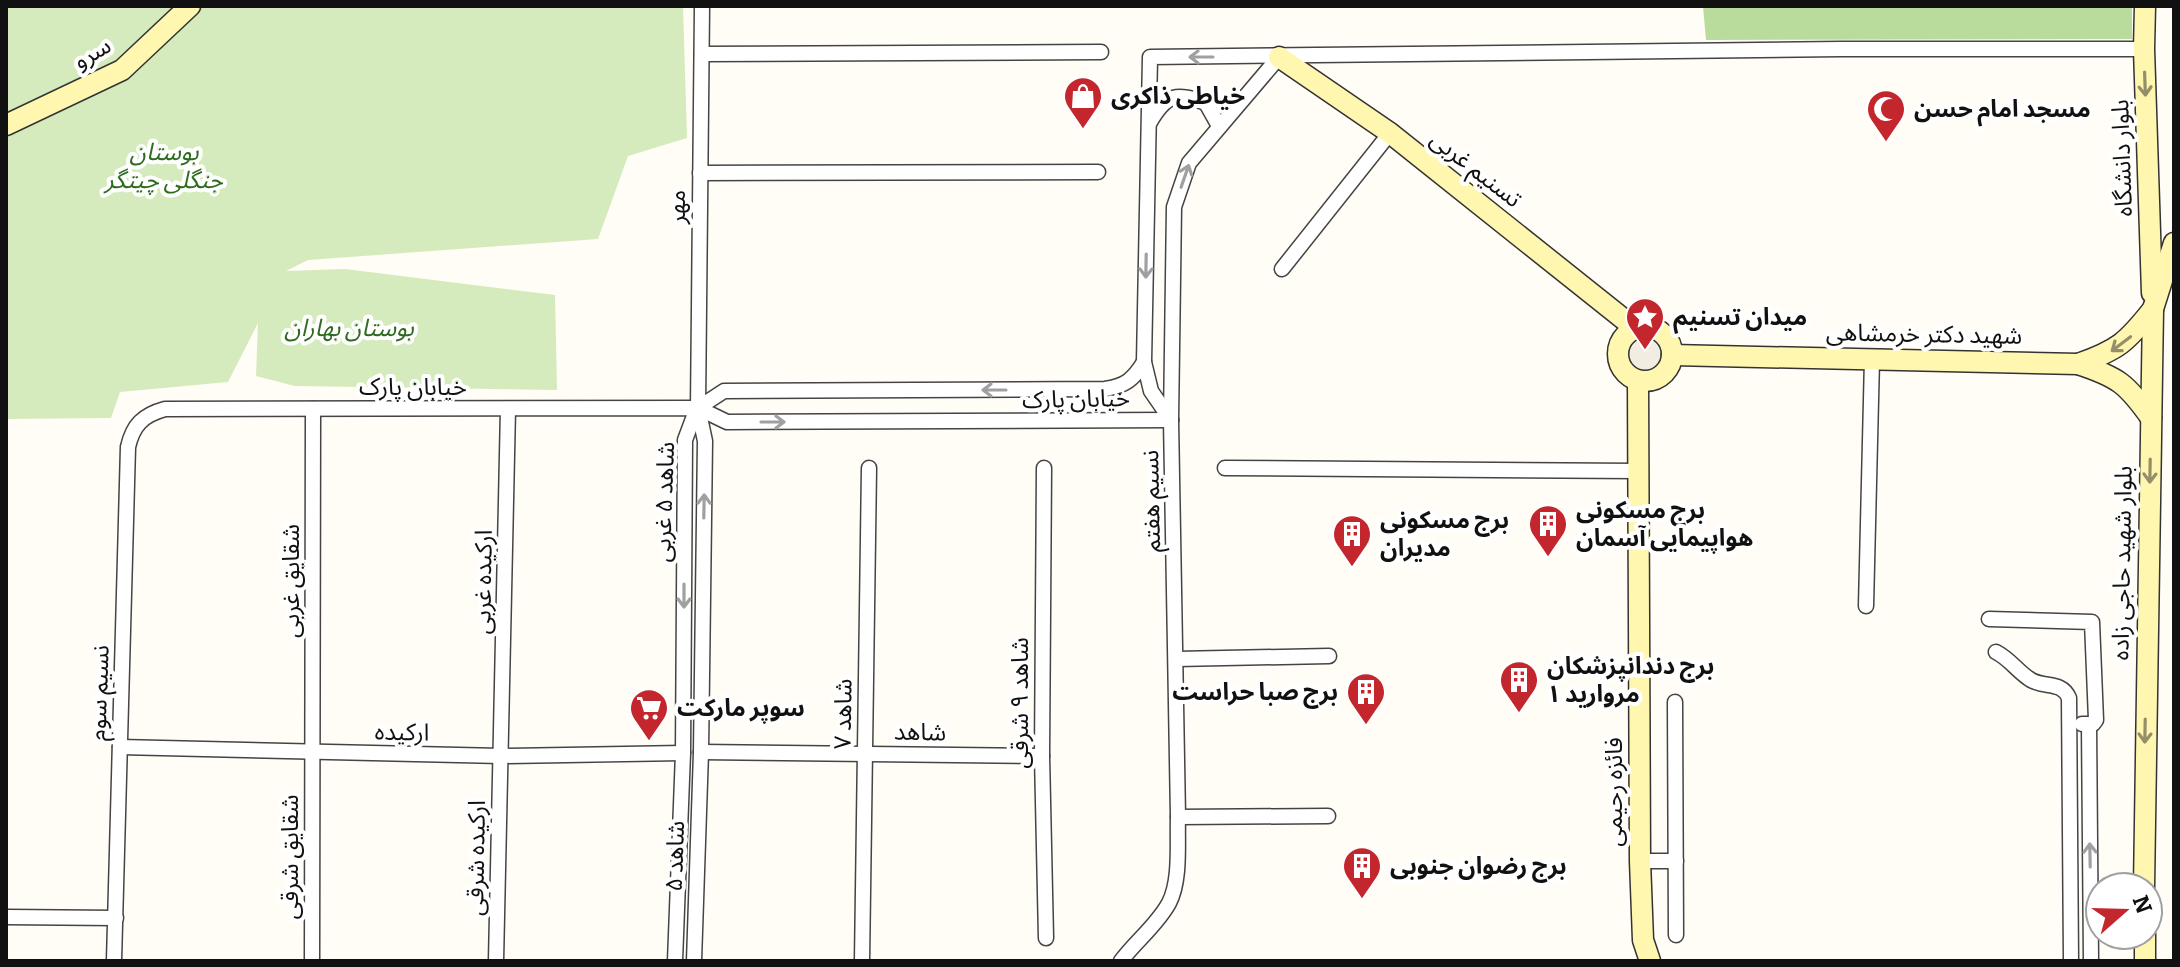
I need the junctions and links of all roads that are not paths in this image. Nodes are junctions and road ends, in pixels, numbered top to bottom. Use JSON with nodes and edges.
{"nodes":[{"id":1,"x":190,"y":6,"type":"edge"},
{"id":2,"x":702,"y":6,"type":"edge"},
{"id":3,"x":2145,"y":6,"type":"edge"},
{"id":4,"x":2144,"y":49,"type":"junction"},
{"id":5,"x":1101,"y":52,"type":"dead end"},
{"id":6,"x":702,"y":54,"type":"junction"},
{"id":7,"x":1279,"y":57,"type":"junction"},
{"id":8,"x":1150,"y":122,"type":"junction"},
{"id":9,"x":6,"y":125,"type":"edge"},
{"id":10,"x":1219,"y":126,"type":"junction"},
{"id":11,"x":1390,"y":133,"type":"junction"},
{"id":12,"x":1098,"y":172,"type":"dead end"},
{"id":13,"x":700,"y":173,"type":"junction"},
{"id":14,"x":2174,"y":243,"type":"edge"},
{"id":15,"x":1282,"y":269,"type":"dead end"},
{"id":16,"x":2153,"y":309,"type":"junction"},
{"id":17,"x":1636,"y":329,"type":"junction"},
{"id":18,"x":1672,"y":355,"type":"junction"},
{"id":19,"x":1872,"y":359,"type":"junction"},
{"id":20,"x":1144,"y":362,"type":"junction"},
{"id":21,"x":2078,"y":364,"type":"junction"},
{"id":22,"x":1638,"y":381,"type":"junction"},
{"id":23,"x":698,"y":408,"type":"junction"},
{"id":24,"x":313,"y":409,"type":"junction"},
{"id":25,"x":508,"y":409,"type":"junction"},
{"id":26,"x":2151,"y":418,"type":"junction"},
{"id":27,"x":1171,"y":420,"type":"junction"},
{"id":28,"x":135,"y":427,"type":"joint"},
{"id":29,"x":869,"y":468,"type":"dead end"},
{"id":30,"x":1044,"y":468,"type":"dead end"},
{"id":31,"x":1225,"y":468,"type":"dead end"},
{"id":32,"x":1639,"y":471,"type":"junction"},
{"id":33,"x":1866,"y":606,"type":"dead end"},
{"id":34,"x":1989,"y":619,"type":"dead end"},
{"id":35,"x":1996,"y":652,"type":"dead end"},
{"id":36,"x":1329,"y":656,"type":"dead end"},
{"id":37,"x":1176,"y":659,"type":"junction"},
{"id":38,"x":1675,"y":702,"type":"dead end"},
{"id":39,"x":2069,"y":724,"type":"junction"},
{"id":40,"x":2089,"y":724,"type":"junction"},
{"id":41,"x":120,"y":747,"type":"junction"},
{"id":42,"x":701,"y":752,"type":"junction"},
{"id":43,"x":313,"y":753,"type":"junction"},
{"id":44,"x":683,"y":753,"type":"junction"},
{"id":45,"x":864,"y":754,"type":"junction"},
{"id":46,"x":501,"y":756,"type":"junction"},
{"id":47,"x":1042,"y":756,"type":"junction"},
{"id":48,"x":1328,"y":816,"type":"dead end"},
{"id":49,"x":1178,"y":817,"type":"junction"},
{"id":50,"x":1640,"y":861,"type":"junction"},
{"id":51,"x":1676,"y":861,"type":"junction"},
{"id":52,"x":2144,"y":871,"type":"edge"},
{"id":53,"x":6,"y":917,"type":"edge"},
{"id":54,"x":116,"y":918,"type":"junction"},
{"id":55,"x":1676,"y":935,"type":"dead end"},
{"id":56,"x":1046,"y":938,"type":"dead end"},
{"id":57,"x":114,"y":961,"type":"edge"},
{"id":58,"x":312,"y":961,"type":"edge"},
{"id":59,"x":496,"y":961,"type":"edge"},
{"id":60,"x":675,"y":961,"type":"edge"},
{"id":61,"x":694,"y":961,"type":"edge"},
{"id":62,"x":862,"y":961,"type":"edge"},
{"id":63,"x":1121,"y":961,"type":"edge"},
{"id":64,"x":1650,"y":961,"type":"edge"},
{"id":65,"x":2071,"y":961,"type":"edge"},
{"id":66,"x":2091,"y":961,"type":"edge"}],
"edges":[{"from":1,"to":9,"type":"street","name":"سرو"},
{"from":2,"to":6,"type":"street","name":"مهر"},
{"from":3,"to":4,"type":"street","name":"بلوار دانشگاه"},
{"from":4,"to":7,"type":"street"},
{"from":4,"to":16,"type":"street","name":"بلوار دانشگاه","one_way":true},
{"from":5,"to":6,"type":"street"},
{"from":6,"to":13,"type":"street","name":"مهر"},
{"from":7,"to":8,"type":"street","one_way":true},
{"from":7,"to":10,"type":"street","name":"نسیم هفتم"},
{"from":7,"to":11,"type":"street","name":"تسنیم غربی"},
{"from":8,"to":10,"type":"street"},
{"from":8,"to":20,"type":"street","one_way":true},
{"from":27,"to":10,"type":"street","name":"نسیم هفتم","one_way":true},
{"from":11,"to":15,"type":"street"},
{"from":11,"to":17,"type":"street","name":"تسنیم غربی"},
{"from":12,"to":13,"type":"street"},
{"from":13,"to":23,"type":"street","name":"مهر"},
{"from":14,"to":16,"type":"street","name":"بلوار شهید حاجی زاده"},
{"from":16,"to":21,"type":"street","name":"شهید دکتر خرمشاهی","one_way":true},
{"from":16,"to":26,"type":"street","name":"بلوار شهید حاجی زاده"},
{"from":17,"to":18,"type":"street"},
{"from":17,"to":22,"type":"street"},
{"from":18,"to":19,"type":"street","name":"شهید دکتر خرمشاهی"},
{"from":18,"to":22,"type":"street"},
{"from":19,"to":21,"type":"street","name":"شهید دکتر خرمشاهی"},
{"from":19,"to":33,"type":"street"},
{"from":20,"to":23,"type":"street","name":"خیابان پارک","one_way":true},
{"from":20,"to":27,"type":"street"},
{"from":21,"to":26,"type":"street","name":"شهید دکتر خرمشاهی"},
{"from":22,"to":32,"type":"street","name":"فائزه رحیمی"},
{"from":23,"to":25,"type":"street","name":"خیابان پارک"},
{"from":23,"to":27,"type":"street","name":"خیابان پارک","one_way":true},
{"from":42,"to":23,"type":"street","name":"شاهد ۵ غربی","one_way":true},
{"from":23,"to":44,"type":"street","name":"شاهد ۵ غربی","one_way":true},
{"from":24,"to":25,"type":"street","name":"خیابان پارک"},
{"from":24,"to":28,"type":"street","name":"خیابان پارک"},
{"from":24,"to":43,"type":"street","name":"شقایق غربی"},
{"from":25,"to":46,"type":"street","name":"ارکیده غربی"},
{"from":26,"to":52,"type":"street","name":"بلوار شهید حاجی زاده","one_way":true},
{"from":27,"to":37,"type":"street","name":"نسیم هفتم"},
{"from":28,"to":41,"type":"street","name":"نسیم سوم"},
{"from":29,"to":45,"type":"street","name":"شاهد ۷"},
{"from":30,"to":47,"type":"street","name":"شاهد ۹ شرقی"},
{"from":31,"to":32,"type":"street"},
{"from":32,"to":50,"type":"street","name":"فائزه رحیمی"},
{"from":34,"to":40,"type":"street"},
{"from":35,"to":39,"type":"street"},
{"from":36,"to":37,"type":"street"},
{"from":37,"to":49,"type":"street","name":"نسیم هفتم"},
{"from":38,"to":51,"type":"street"},
{"from":39,"to":40,"type":"street"},
{"from":39,"to":65,"type":"street"},
{"from":66,"to":40,"type":"street","one_way":true},
{"from":41,"to":43,"type":"street","name":"ارکیده"},
{"from":41,"to":54,"type":"street","name":"نسیم سوم"},
{"from":42,"to":45,"type":"street","name":"شاهد"},
{"from":42,"to":61,"type":"street","name":"شاهد ۵"},
{"from":43,"to":46,"type":"street","name":"ارکیده"},
{"from":43,"to":58,"type":"street","name":"شقایق شرقی"},
{"from":44,"to":46,"type":"street","name":"ارکیده"},
{"from":44,"to":60,"type":"street","name":"شاهد ۵"},
{"from":45,"to":47,"type":"street","name":"شاهد"},
{"from":45,"to":62,"type":"street","name":"شاهد ۷"},
{"from":46,"to":59,"type":"street","name":"ارکیده شرقی"},
{"from":47,"to":56,"type":"street","name":"شاهد ۹ شرقی"},
{"from":48,"to":49,"type":"street"},
{"from":49,"to":63,"type":"street","name":"نسیم هفتم"},
{"from":50,"to":51,"type":"street"},
{"from":50,"to":64,"type":"street","name":"فائزه رحیمی"},
{"from":51,"to":55,"type":"street"},
{"from":53,"to":54,"type":"street"},
{"from":54,"to":57,"type":"street","name":"نسیم سوم"}]}
